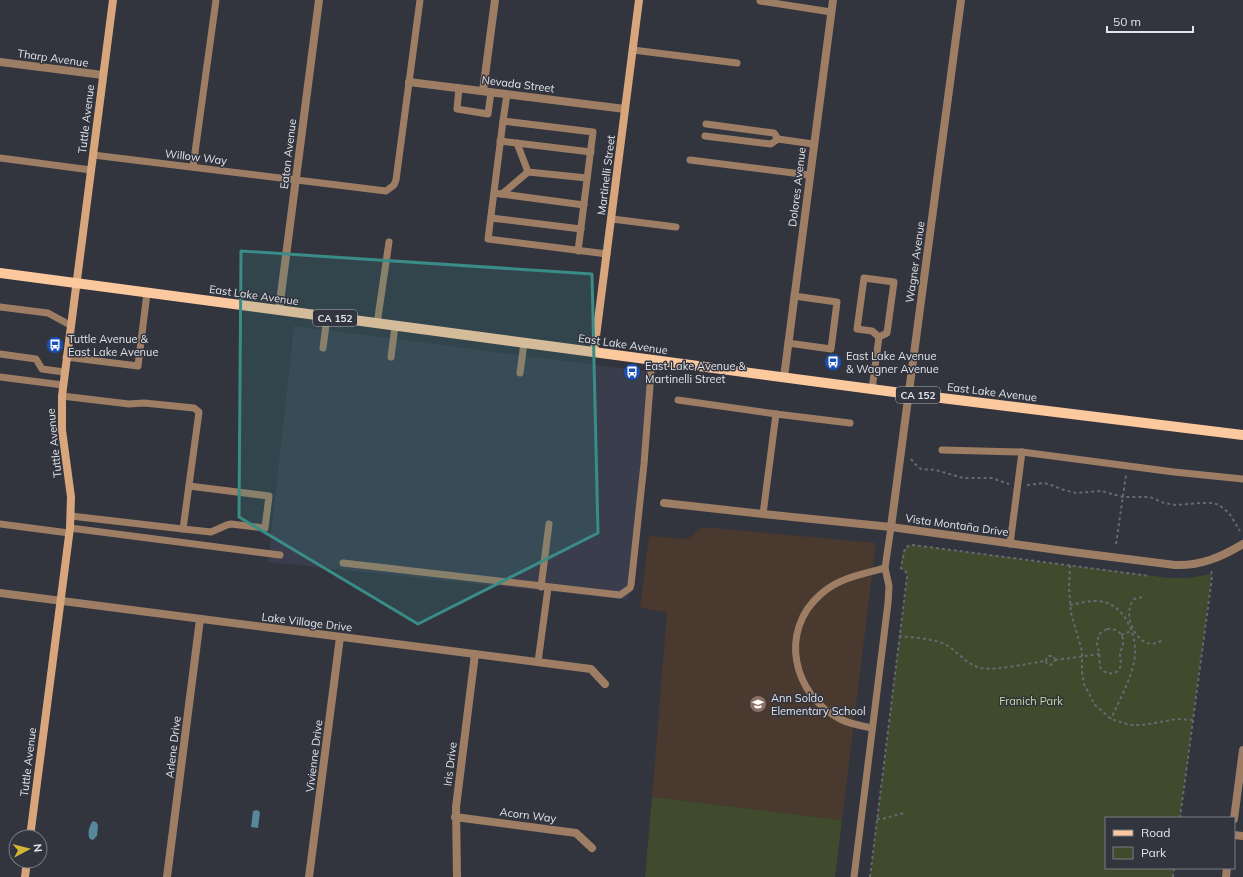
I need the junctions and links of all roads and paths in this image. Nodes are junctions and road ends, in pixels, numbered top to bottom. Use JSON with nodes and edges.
{"nodes":[{"id":1,"x":113,"y":0,"type":"edge"},
{"id":2,"x":216,"y":0,"type":"edge"},
{"id":3,"x":319,"y":0,"type":"edge"},
{"id":4,"x":420,"y":0,"type":"edge"},
{"id":5,"x":495,"y":0,"type":"edge"},
{"id":6,"x":640,"y":0,"type":"edge"},
{"id":7,"x":833,"y":0,"type":"edge"},
{"id":8,"x":961,"y":0,"type":"edge"},
{"id":9,"x":760,"y":1,"type":"dead end"},
{"id":10,"x":831,"y":12,"type":"junction"},
{"id":11,"x":633,"y":50,"type":"junction"},
{"id":12,"x":0,"y":62,"type":"edge"},
{"id":13,"x":737,"y":63,"type":"dead end"},
{"id":14,"x":103,"y":75,"type":"junction"},
{"id":15,"x":409,"y":82,"type":"junction"},
{"id":16,"x":459,"y":88,"type":"junction"},
{"id":17,"x":487,"y":92,"type":"junction"},
{"id":18,"x":507,"y":94,"type":"junction"},
{"id":19,"x":625,"y":109,"type":"junction"},
{"id":20,"x":503,"y":121,"type":"junction"},
{"id":21,"x":706,"y":124,"type":"dead end"},
{"id":22,"x":705,"y":136,"type":"dead end"},
{"id":23,"x":778,"y":140,"type":"junction"},
{"id":24,"x":500,"y":141,"type":"junction"},
{"id":25,"x":517,"y":143,"type":"junction"},
{"id":26,"x":813,"y":144,"type":"junction"},
{"id":27,"x":591,"y":152,"type":"junction"},
{"id":28,"x":93,"y":155,"type":"junction"},
{"id":29,"x":0,"y":158,"type":"edge"},
{"id":30,"x":690,"y":160,"type":"dead end"},
{"id":31,"x":193,"y":167,"type":"junction"},
{"id":32,"x":91,"y":170,"type":"junction"},
{"id":33,"x":528,"y":172,"type":"junction"},
{"id":34,"x":809,"y":176,"type":"junction"},
{"id":35,"x":587,"y":178,"type":"junction"},
{"id":36,"x":296,"y":180,"type":"junction"},
{"id":37,"x":494,"y":193,"type":"junction"},
{"id":38,"x":502,"y":194,"type":"junction"},
{"id":39,"x":584,"y":205,"type":"junction"},
{"id":40,"x":491,"y":218,"type":"junction"},
{"id":41,"x":612,"y":219,"type":"junction"},
{"id":42,"x":676,"y":227,"type":"dead end"},
{"id":43,"x":581,"y":229,"type":"junction"},
{"id":44,"x":388,"y":242,"type":"dead end"},
{"id":45,"x":578,"y":250,"type":"junction"},
{"id":46,"x":607,"y":254,"type":"junction"},
{"id":47,"x":0,"y":273,"type":"edge"},
{"id":48,"x":76,"y":283,"type":"junction"},
{"id":49,"x":147,"y":293,"type":"junction"},
{"id":50,"x":794,"y":296,"type":"junction"},
{"id":51,"x":0,"y":307,"type":"edge"},
{"id":52,"x":279,"y":310,"type":"junction"},
{"id":53,"x":327,"y":317,"type":"junction"},
{"id":54,"x":377,"y":324,"type":"junction"},
{"id":55,"x":70,"y":325,"type":"junction"},
{"id":56,"x":395,"y":326,"type":"junction"},
{"id":57,"x":879,"y":337,"type":"junction"},
{"id":58,"x":524,"y":343,"type":"junction"},
{"id":59,"x":788,"y":343,"type":"junction"},
{"id":60,"x":323,"y":348,"type":"dead end"},
{"id":61,"x":594,"y":352,"type":"junction"},
{"id":62,"x":0,"y":354,"type":"edge"},
{"id":63,"x":66,"y":357,"type":"junction"},
{"id":64,"x":390,"y":357,"type":"dead end"},
{"id":65,"x":652,"y":360,"type":"junction"},
{"id":66,"x":64,"y":372,"type":"junction"},
{"id":67,"x":520,"y":373,"type":"dead end"},
{"id":68,"x":0,"y":377,"type":"edge"},
{"id":69,"x":784,"y":377,"type":"junction"},
{"id":70,"x":63,"y":385,"type":"junction"},
{"id":71,"x":872,"y":389,"type":"junction"},
{"id":72,"x":908,"y":394,"type":"junction"},
{"id":73,"x":62,"y":396,"type":"junction"},
{"id":74,"x":678,"y":400,"type":"dead end"},
{"id":75,"x":776,"y":414,"type":"junction"},
{"id":76,"x":850,"y":423,"type":"dead end"},
{"id":77,"x":1243,"y":435,"type":"edge"},
{"id":78,"x":942,"y":450,"type":"dead end"},
{"id":79,"x":1022,"y":452,"type":"junction"},
{"id":80,"x":911,"y":459,"type":"dead end"},
{"id":81,"x":1127,"y":466,"type":"junction"},
{"id":82,"x":1243,"y":479,"type":"edge"},
{"id":83,"x":1018,"y":485,"type":"junction"},
{"id":84,"x":189,"y":486,"type":"junction"},
{"id":85,"x":1123,"y":498,"type":"junction"},
{"id":86,"x":664,"y":503,"type":"dead end"},
{"id":87,"x":763,"y":514,"type":"junction"},
{"id":88,"x":70,"y":516,"type":"junction"},
{"id":89,"x":0,"y":524,"type":"edge"},
{"id":90,"x":549,"y":524,"type":"dead end"},
{"id":91,"x":891,"y":527,"type":"junction"},
{"id":92,"x":183,"y":529,"type":"junction"},
{"id":93,"x":70,"y":530,"type":"junction"},
{"id":94,"x":1240,"y":531,"type":"dead end"},
{"id":95,"x":1010,"y":544,"type":"junction"},
{"id":96,"x":1116,"y":544,"type":"dead end"},
{"id":97,"x":1243,"y":544,"type":"edge"},
{"id":98,"x":280,"y":556,"type":"dead end"},
{"id":99,"x":343,"y":563,"type":"dead end"},
{"id":100,"x":1070,"y":565,"type":"junction"},
{"id":101,"x":885,"y":568,"type":"junction"},
{"id":102,"x":1212,"y":574,"type":"dead end"},
{"id":103,"x":1150,"y":576,"type":"dead end"},
{"id":104,"x":544,"y":587,"type":"junction"},
{"id":105,"x":0,"y":593,"type":"edge"},
{"id":106,"x":1142,"y":597,"type":"dead end"},
{"id":107,"x":60,"y":601,"type":"junction"},
{"id":108,"x":1070,"y":605,"type":"junction"},
{"id":109,"x":200,"y":619,"type":"junction"},
{"id":110,"x":1132,"y":630,"type":"junction"},
{"id":111,"x":1121,"y":635,"type":"junction"},
{"id":112,"x":900,"y":636,"type":"junction"},
{"id":113,"x":340,"y":637,"type":"junction"},
{"id":114,"x":1162,"y":640,"type":"dead end"},
{"id":115,"x":475,"y":654,"type":"junction"},
{"id":116,"x":1100,"y":654,"type":"junction"},
{"id":117,"x":1082,"y":656,"type":"junction"},
{"id":118,"x":1055,"y":660,"type":"junction"},
{"id":119,"x":1046,"y":661,"type":"junction"},
{"id":120,"x":538,"y":662,"type":"junction"},
{"id":121,"x":605,"y":684,"type":"dead end"},
{"id":122,"x":1111,"y":719,"type":"junction"},
{"id":123,"x":1193,"y":720,"type":"junction"},
{"id":124,"x":872,"y":728,"type":"junction"},
{"id":125,"x":1243,"y":750,"type":"edge"},
{"id":126,"x":904,"y":813,"type":"dead end"},
{"id":127,"x":456,"y":817,"type":"junction"},
{"id":128,"x":1180,"y":817,"type":"edge"},
{"id":129,"x":1234,"y":817,"type":"edge"},
{"id":130,"x":877,"y":819,"type":"junction"},
{"id":131,"x":31,"y":829,"type":"edge"},
{"id":132,"x":592,"y":848,"type":"dead end"},
{"id":133,"x":167,"y":877,"type":"edge"},
{"id":134,"x":309,"y":877,"type":"edge"},
{"id":135,"x":457,"y":877,"type":"edge"},
{"id":136,"x":854,"y":877,"type":"edge"},
{"id":137,"x":870,"y":877,"type":"edge"}],
"edges":[{"from":1,"to":14,"type":"street","name":"Tuttle Avenue"},
{"from":2,"to":31,"type":"lane"},
{"from":3,"to":36,"type":"street","name":"Eaton Avenue"},
{"from":4,"to":15,"type":"lane"},
{"from":5,"to":17,"type":"street"},
{"from":6,"to":11,"type":"street","name":"Martinelli Street"},
{"from":7,"to":10,"type":"street","name":"Dolores Avenue"},
{"from":8,"to":72,"type":"street","name":"Wagner Avenue"},
{"from":9,"to":10,"type":"lane"},
{"from":10,"to":26,"type":"street","name":"Dolores Avenue"},
{"from":11,"to":13,"type":"lane"},
{"from":11,"to":19,"type":"street","name":"Martinelli Street"},
{"from":12,"to":14,"type":"street","name":"Tharp Avenue"},
{"from":14,"to":28,"type":"street","name":"Tuttle Avenue"},
{"from":15,"to":16,"type":"street","name":"Nevada Street"},
{"from":15,"to":36,"type":"lane","name":"Willow Way"},
{"from":16,"to":17,"type":"street","name":"Nevada Street"},
{"from":16,"to":17,"type":"lane"},
{"from":17,"to":18,"type":"street","name":"Nevada Street"},
{"from":18,"to":19,"type":"street","name":"Nevada Street"},
{"from":18,"to":20,"type":"lane"},
{"from":19,"to":41,"type":"street","name":"Martinelli Street"},
{"from":20,"to":24,"type":"lane"},
{"from":20,"to":27,"type":"lane"},
{"from":21,"to":23,"type":"lane"},
{"from":22,"to":23,"type":"lane"},
{"from":23,"to":26,"type":"lane"},
{"from":24,"to":25,"type":"lane"},
{"from":24,"to":37,"type":"lane"},
{"from":25,"to":27,"type":"lane"},
{"from":25,"to":33,"type":"lane"},
{"from":26,"to":34,"type":"street","name":"Dolores Avenue"},
{"from":27,"to":35,"type":"lane"},
{"from":28,"to":31,"type":"lane","name":"Willow Way"},
{"from":28,"to":32,"type":"street","name":"Tuttle Avenue"},
{"from":29,"to":32,"type":"lane"},
{"from":30,"to":34,"type":"lane"},
{"from":31,"to":36,"type":"lane","name":"Willow Way"},
{"from":32,"to":48,"type":"street","name":"Tuttle Avenue"},
{"from":33,"to":35,"type":"lane"},
{"from":33,"to":38,"type":"lane"},
{"from":34,"to":50,"type":"street","name":"Dolores Avenue"},
{"from":35,"to":39,"type":"lane"},
{"from":36,"to":52,"type":"street","name":"Eaton Avenue"},
{"from":37,"to":38,"type":"lane"},
{"from":37,"to":40,"type":"lane"},
{"from":38,"to":39,"type":"lane"},
{"from":39,"to":43,"type":"lane"},
{"from":40,"to":43,"type":"lane"},
{"from":40,"to":45,"type":"lane"},
{"from":41,"to":42,"type":"lane"},
{"from":41,"to":46,"type":"street","name":"Martinelli Street"},
{"from":43,"to":45,"type":"lane"},
{"from":44,"to":54,"type":"lane"},
{"from":45,"to":46,"type":"lane"},
{"from":46,"to":61,"type":"street","name":"Martinelli Street"},
{"from":47,"to":48,"type":"main road","name":"East Lake Avenue","number":"CA 152"},
{"from":48,"to":49,"type":"main road","name":"East Lake Avenue","number":"CA 152"},
{"from":48,"to":55,"type":"street","name":"Tuttle Avenue"},
{"from":49,"to":52,"type":"main road","name":"East Lake Avenue","number":"CA 152"},
{"from":49,"to":63,"type":"lane"},
{"from":50,"to":59,"type":"street","name":"Dolores Avenue"},
{"from":50,"to":59,"type":"lane"},
{"from":51,"to":55,"type":"lane"},
{"from":52,"to":53,"type":"main road","name":"East Lake Avenue","number":"CA 152"},
{"from":53,"to":54,"type":"main road","name":"East Lake Avenue","number":"CA 152"},
{"from":53,"to":60,"type":"lane"},
{"from":54,"to":56,"type":"main road","name":"East Lake Avenue","number":"CA 152"},
{"from":55,"to":63,"type":"street","name":"Tuttle Avenue"},
{"from":56,"to":58,"type":"main road","name":"East Lake Avenue","number":"CA 152"},
{"from":56,"to":64,"type":"lane"},
{"from":57,"to":57,"type":"lane"},
{"from":57,"to":71,"type":"lane"},
{"from":58,"to":61,"type":"main road","name":"East Lake Avenue","number":"CA 152"},
{"from":58,"to":67,"type":"lane"},
{"from":59,"to":69,"type":"street","name":"Dolores Avenue"},
{"from":61,"to":65,"type":"main road","name":"East Lake Avenue","number":"CA 152"},
{"from":62,"to":66,"type":"lane"},
{"from":63,"to":66,"type":"street","name":"Tuttle Avenue"},
{"from":65,"to":69,"type":"main road","name":"East Lake Avenue","number":"CA 152"},
{"from":65,"to":104,"type":"lane"},
{"from":66,"to":70,"type":"street","name":"Tuttle Avenue"},
{"from":68,"to":70,"type":"lane"},
{"from":69,"to":71,"type":"main road","name":"East Lake Avenue","number":"CA 152"},
{"from":70,"to":73,"type":"street","name":"Tuttle Avenue"},
{"from":71,"to":72,"type":"main road","name":"East Lake Avenue","number":"CA 152"},
{"from":72,"to":77,"type":"main road","name":"East Lake Avenue","number":"CA 152"},
{"from":72,"to":91,"type":"street","name":"Wagner Avenue"},
{"from":73,"to":84,"type":"lane"},
{"from":73,"to":88,"type":"street","name":"Tuttle Avenue"},
{"from":74,"to":75,"type":"lane"},
{"from":75,"to":76,"type":"lane"},
{"from":75,"to":87,"type":"lane"},
{"from":78,"to":79,"type":"lane"},
{"from":79,"to":81,"type":"lane"},
{"from":79,"to":83,"type":"lane"},
{"from":80,"to":83,"type":"path"},
{"from":81,"to":82,"type":"lane"},
{"from":81,"to":85,"type":"path"},
{"from":83,"to":85,"type":"path"},
{"from":83,"to":95,"type":"lane"},
{"from":84,"to":92,"type":"lane"},
{"from":84,"to":92,"type":"lane"},
{"from":85,"to":94,"type":"path"},
{"from":85,"to":96,"type":"path"},
{"from":86,"to":87,"type":"street","name":"Vista Montaña Drive"},
{"from":87,"to":91,"type":"street","name":"Vista Montaña Drive"},
{"from":88,"to":92,"type":"lane"},
{"from":88,"to":93,"type":"street","name":"Tuttle Avenue"},
{"from":89,"to":93,"type":"lane"},
{"from":90,"to":104,"type":"lane"},
{"from":91,"to":95,"type":"street","name":"Vista Montaña Drive"},
{"from":91,"to":101,"type":"lane"},
{"from":93,"to":98,"type":"lane"},
{"from":93,"to":107,"type":"street","name":"Tuttle Avenue"},
{"from":95,"to":97,"type":"street","name":"Vista Montaña Drive"},
{"from":99,"to":104,"type":"lane"},
{"from":100,"to":103,"type":"path"},
{"from":100,"to":108,"type":"path"},
{"from":100,"to":112,"type":"path"},
{"from":101,"to":124,"type":"lane"},
{"from":101,"to":124,"type":"lane"},
{"from":102,"to":123,"type":"path"},
{"from":104,"to":120,"type":"lane"},
{"from":105,"to":107,"type":"street","name":"Lake Village Drive"},
{"from":106,"to":110,"type":"path"},
{"from":107,"to":109,"type":"street","name":"Lake Village Drive"},
{"from":107,"to":131,"type":"street","name":"Tuttle Avenue"},
{"from":108,"to":110,"type":"path"},
{"from":108,"to":117,"type":"path"},
{"from":109,"to":113,"type":"street","name":"Lake Village Drive"},
{"from":109,"to":133,"type":"street","name":"Arlene Drive"},
{"from":110,"to":111,"type":"path"},
{"from":110,"to":114,"type":"path"},
{"from":110,"to":122,"type":"path"},
{"from":111,"to":116,"type":"path"},
{"from":111,"to":116,"type":"path"},
{"from":112,"to":119,"type":"path"},
{"from":112,"to":130,"type":"path"},
{"from":113,"to":115,"type":"street","name":"Lake Village Drive"},
{"from":113,"to":134,"type":"street","name":"Vivienne Drive"},
{"from":115,"to":120,"type":"street","name":"Lake Village Drive"},
{"from":115,"to":127,"type":"street","name":"Iris Drive"},
{"from":116,"to":117,"type":"path"},
{"from":117,"to":118,"type":"path"},
{"from":117,"to":122,"type":"path"},
{"from":118,"to":119,"type":"path"},
{"from":118,"to":119,"type":"path"},
{"from":120,"to":121,"type":"street","name":"Lake Village Drive"},
{"from":122,"to":123,"type":"path"},
{"from":123,"to":128,"type":"path"},
{"from":124,"to":136,"type":"lane"},
{"from":125,"to":129,"type":"street"},
{"from":126,"to":130,"type":"path"},
{"from":127,"to":132,"type":"street","name":"Acorn Way"},
{"from":127,"to":135,"type":"street","name":"Iris Drive"},
{"from":130,"to":137,"type":"path"}]}
